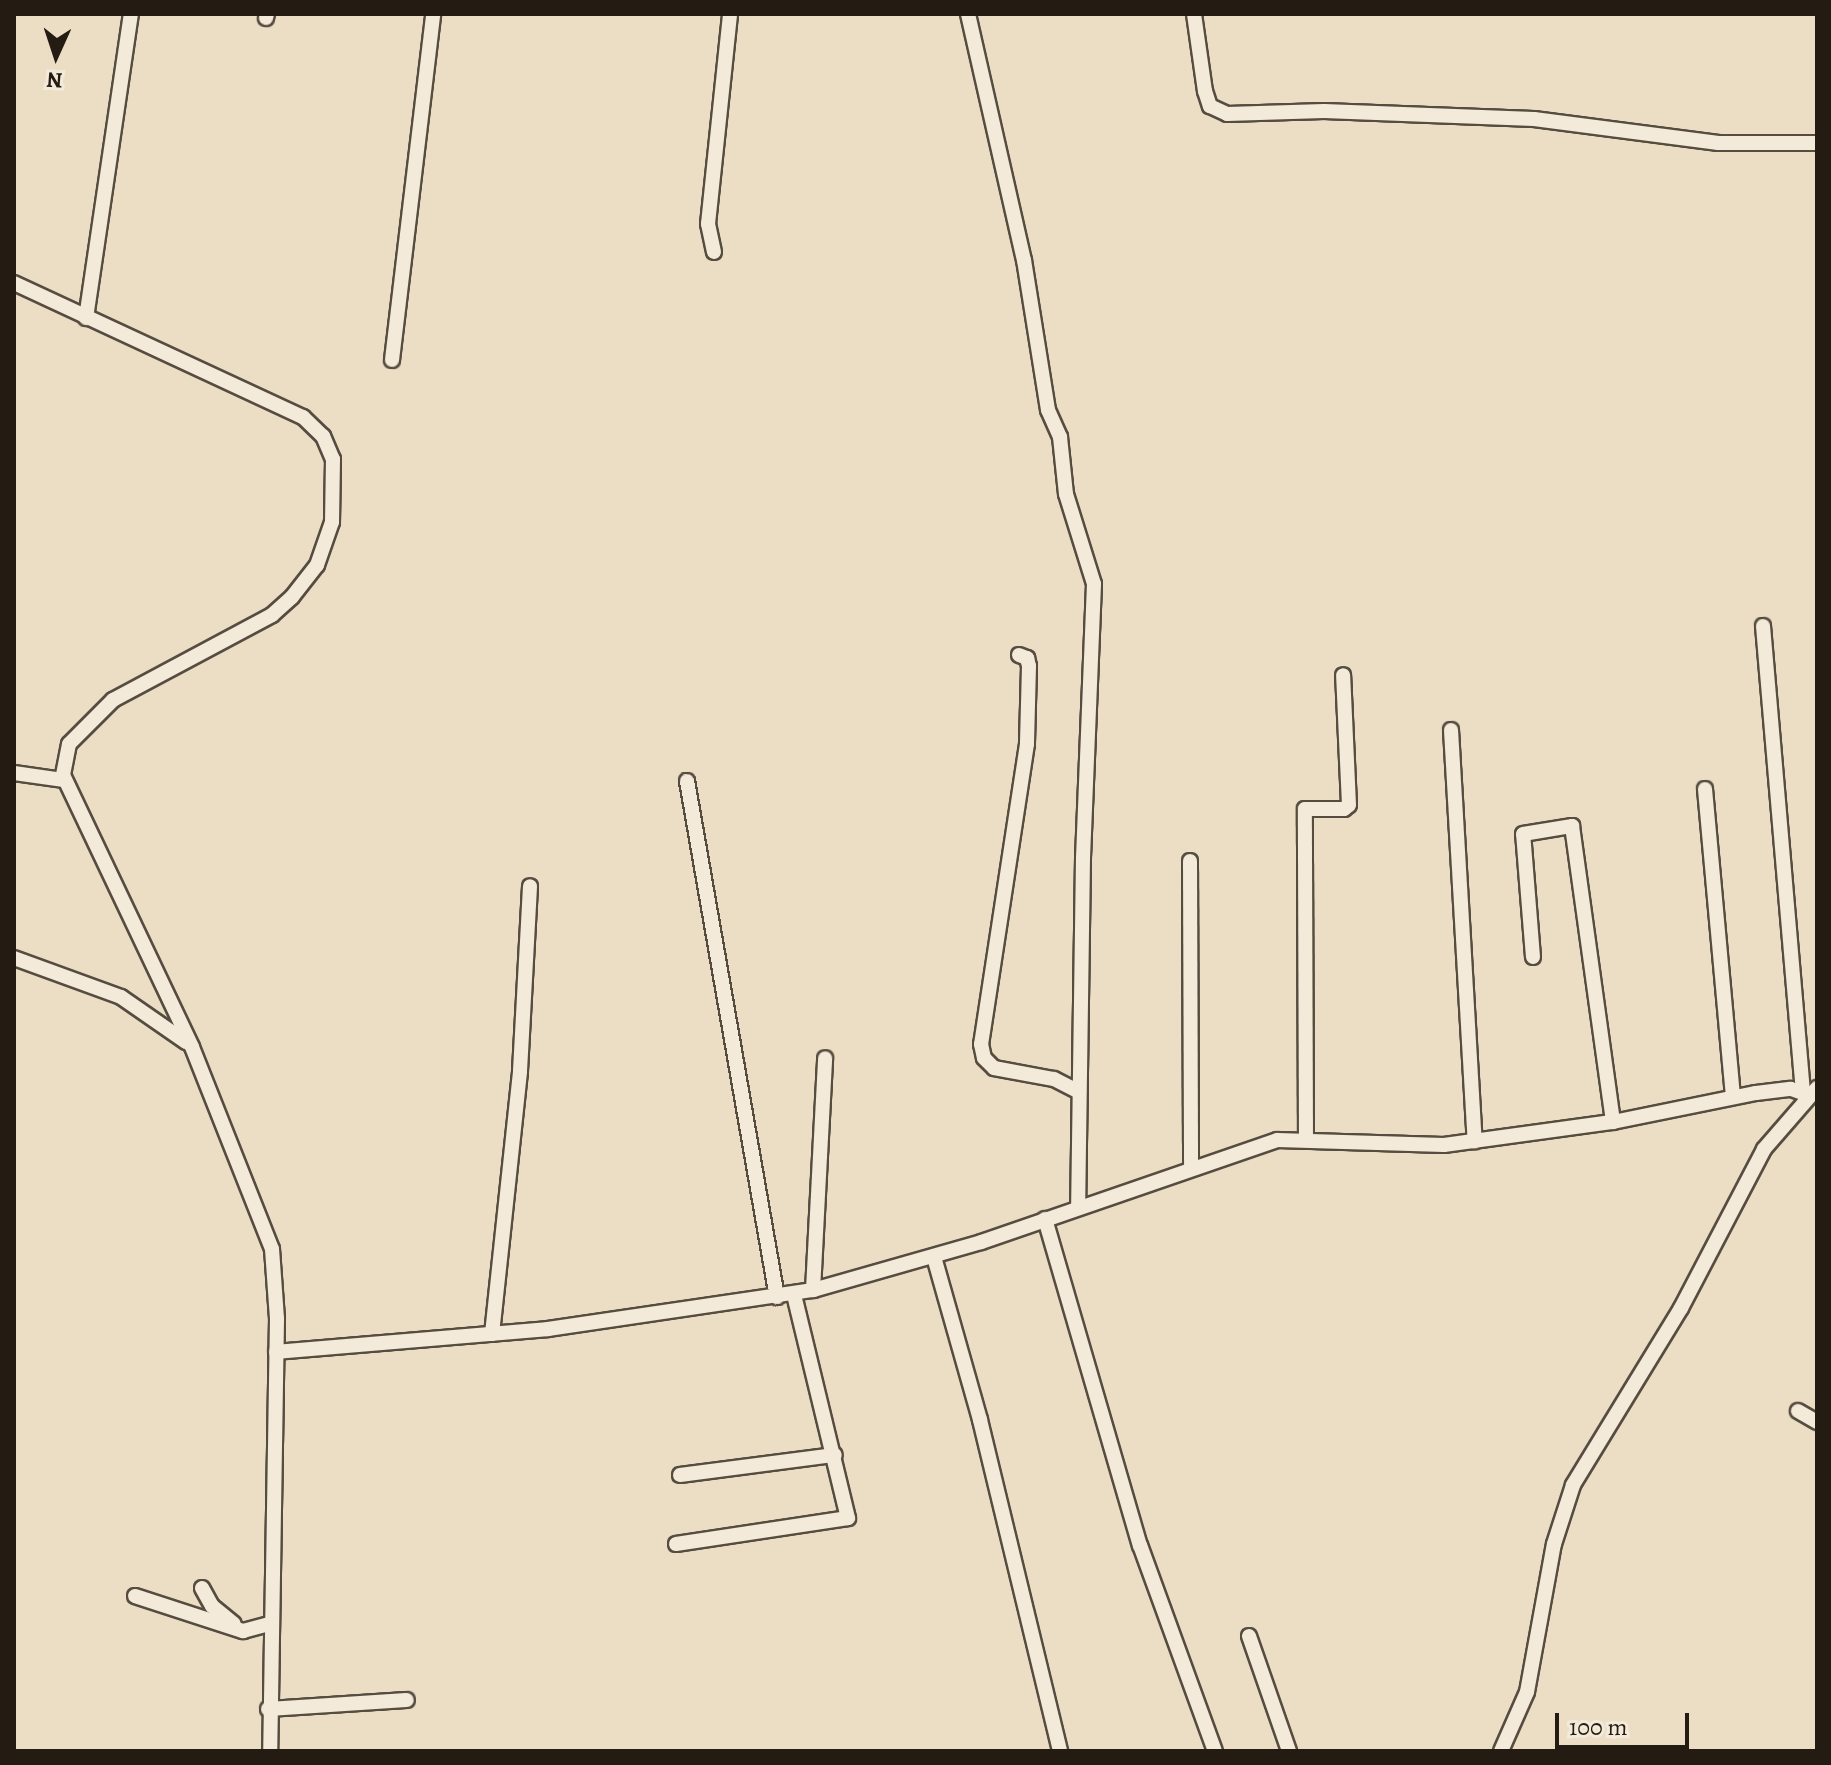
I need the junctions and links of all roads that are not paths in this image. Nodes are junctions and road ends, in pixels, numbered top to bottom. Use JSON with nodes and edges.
{"nodes":[{"id":1,"x":131,"y":14,"type":"edge"},
{"id":2,"x":433,"y":14,"type":"edge"},
{"id":3,"x":730,"y":14,"type":"edge"},
{"id":4,"x":968,"y":14,"type":"edge"},
{"id":5,"x":1194,"y":14,"type":"edge"},
{"id":6,"x":1817,"y":143,"type":"edge"},
{"id":7,"x":714,"y":252,"type":"dead end"},
{"id":8,"x":14,"y":283,"type":"edge"},
{"id":9,"x":86,"y":318,"type":"junction"},
{"id":10,"x":392,"y":360,"type":"dead end"},
{"id":11,"x":1763,"y":626,"type":"dead end"},
{"id":12,"x":1019,"y":655,"type":"dead end"},
{"id":13,"x":1343,"y":675,"type":"dead end"},
{"id":14,"x":1451,"y":730,"type":"dead end"},
{"id":15,"x":14,"y":773,"type":"edge"},
{"id":16,"x":63,"y":780,"type":"junction"},
{"id":17,"x":687,"y":781,"type":"dead end"},
{"id":18,"x":1705,"y":789,"type":"dead end"},
{"id":19,"x":1190,"y":861,"type":"dead end"},
{"id":20,"x":530,"y":886,"type":"dead end"},
{"id":21,"x":1533,"y":957,"type":"dead end"},
{"id":22,"x":14,"y":958,"type":"edge"},
{"id":23,"x":192,"y":1047,"type":"junction"},
{"id":24,"x":825,"y":1058,"type":"dead end"},
{"id":25,"x":1079,"y":1092,"type":"junction"},
{"id":26,"x":1809,"y":1092,"type":"edge"},
{"id":27,"x":1733,"y":1097,"type":"junction"},
{"id":28,"x":1613,"y":1122,"type":"junction"},
{"id":29,"x":1306,"y":1140,"type":"junction"},
{"id":30,"x":1475,"y":1141,"type":"junction"},
{"id":31,"x":1191,"y":1168,"type":"junction"},
{"id":32,"x":1078,"y":1207,"type":"junction"},
{"id":33,"x":1045,"y":1219,"type":"junction"},
{"id":34,"x":934,"y":1257,"type":"junction"},
{"id":35,"x":813,"y":1290,"type":"junction"},
{"id":36,"x":794,"y":1294,"type":"junction"},
{"id":37,"x":777,"y":1297,"type":"junction"},
{"id":38,"x":492,"y":1334,"type":"junction"},
{"id":39,"x":276,"y":1352,"type":"junction"},
{"id":40,"x":1798,"y":1411,"type":"dead end"},
{"id":41,"x":1817,"y":1422,"type":"edge"},
{"id":42,"x":835,"y":1455,"type":"junction"},
{"id":43,"x":680,"y":1475,"type":"dead end"},
{"id":44,"x":676,"y":1544,"type":"dead end"},
{"id":45,"x":202,"y":1588,"type":"dead end"},
{"id":46,"x":135,"y":1596,"type":"dead end"},
{"id":47,"x":269,"y":1624,"type":"junction"},
{"id":48,"x":253,"y":1630,"type":"junction"},
{"id":49,"x":1249,"y":1636,"type":"dead end"},
{"id":50,"x":407,"y":1700,"type":"dead end"},
{"id":51,"x":268,"y":1709,"type":"junction"},
{"id":52,"x":270,"y":1751,"type":"edge"},
{"id":53,"x":1060,"y":1751,"type":"edge"},
{"id":54,"x":1215,"y":1751,"type":"edge"},
{"id":55,"x":1289,"y":1751,"type":"edge"},
{"id":56,"x":1501,"y":1751,"type":"edge"}],
"edges":[{"from":1,"to":9,"type":"street"},
{"from":2,"to":10,"type":"street"},
{"from":3,"to":7,"type":"street"},
{"from":4,"to":25,"type":"street"},
{"from":5,"to":6,"type":"street"},
{"from":8,"to":9,"type":"street"},
{"from":9,"to":16,"type":"street"},
{"from":11,"to":26,"type":"street"},
{"from":12,"to":25,"type":"street"},
{"from":13,"to":29,"type":"street"},
{"from":14,"to":30,"type":"street"},
{"from":15,"to":16,"type":"street"},
{"from":16,"to":23,"type":"street"},
{"from":17,"to":37,"type":"street"},
{"from":18,"to":27,"type":"street"},
{"from":19,"to":31,"type":"street"},
{"from":20,"to":38,"type":"street"},
{"from":21,"to":28,"type":"street"},
{"from":22,"to":23,"type":"street"},
{"from":23,"to":39,"type":"street"},
{"from":24,"to":35,"type":"street"},
{"from":25,"to":32,"type":"street"},
{"from":26,"to":27,"type":"street"},
{"from":26,"to":56,"type":"street"},
{"from":27,"to":28,"type":"street"},
{"from":28,"to":30,"type":"street"},
{"from":29,"to":30,"type":"street"},
{"from":29,"to":31,"type":"street"},
{"from":31,"to":32,"type":"street"},
{"from":32,"to":33,"type":"street"},
{"from":33,"to":34,"type":"street"},
{"from":33,"to":54,"type":"street"},
{"from":34,"to":35,"type":"street"},
{"from":34,"to":53,"type":"street"},
{"from":35,"to":36,"type":"street"},
{"from":36,"to":37,"type":"street"},
{"from":36,"to":42,"type":"street"},
{"from":37,"to":38,"type":"street"},
{"from":38,"to":39,"type":"street"},
{"from":39,"to":47,"type":"street"},
{"from":40,"to":41,"type":"street"},
{"from":42,"to":43,"type":"street"},
{"from":42,"to":44,"type":"street"},
{"from":45,"to":48,"type":"street"},
{"from":46,"to":48,"type":"street"},
{"from":47,"to":48,"type":"street"},
{"from":47,"to":51,"type":"street"},
{"from":49,"to":55,"type":"street"},
{"from":50,"to":51,"type":"street"},
{"from":51,"to":52,"type":"street"}]}
